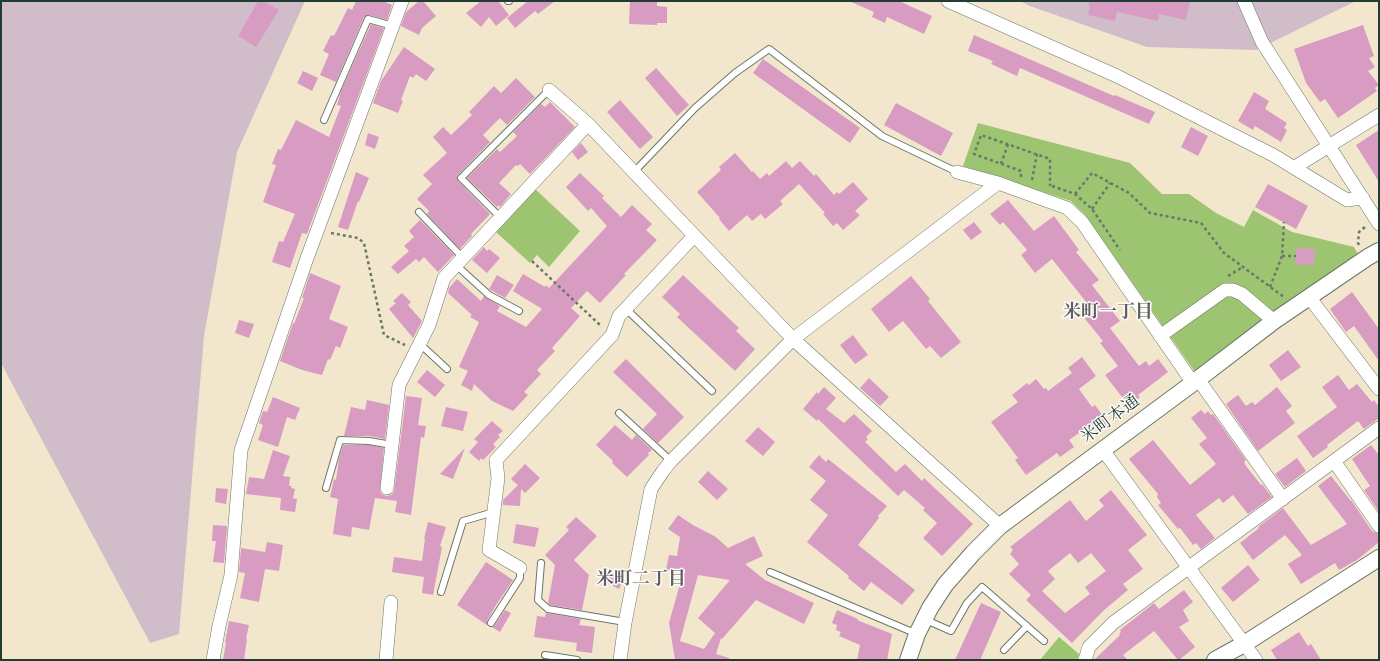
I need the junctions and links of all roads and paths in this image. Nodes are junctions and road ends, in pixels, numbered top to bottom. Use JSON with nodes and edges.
{"nodes":[{"id":1,"x":402,"y":1,"type":"edge"},
{"id":2,"x":948,"y":1,"type":"edge"},
{"id":3,"x":1244,"y":1,"type":"edge"},
{"id":4,"x":393,"y":26,"type":"junction"},
{"id":5,"x":549,"y":90,"type":"joint"},
{"id":6,"x":1379,"y":115,"type":"edge"},
{"id":7,"x":324,"y":120,"type":"dead end"},
{"id":8,"x":588,"y":124,"type":"junction"},
{"id":9,"x":1008,"y":144,"type":"junction"},
{"id":10,"x":1329,"y":146,"type":"junction"},
{"id":11,"x":974,"y":154,"type":"dead end"},
{"id":12,"x":1037,"y":154,"type":"junction"},
{"id":13,"x":1001,"y":164,"type":"dead end"},
{"id":14,"x":1295,"y":167,"type":"junction"},
{"id":15,"x":634,"y":172,"type":"junction"},
{"id":16,"x":957,"y":172,"type":"joint"},
{"id":17,"x":1032,"y":180,"type":"dead end"},
{"id":18,"x":998,"y":183,"type":"junction"},
{"id":19,"x":1110,"y":183,"type":"junction"},
{"id":20,"x":1050,"y":186,"type":"dead end"},
{"id":21,"x":1075,"y":194,"type":"dead end"},
{"id":22,"x":1363,"y":198,"type":"junction"},
{"id":23,"x":1092,"y":209,"type":"dead end"},
{"id":24,"x":418,"y":212,"type":"dead end"},
{"id":25,"x":501,"y":218,"type":"junction"},
{"id":26,"x":1284,"y":222,"type":"dead end"},
{"id":27,"x":1379,"y":224,"type":"edge"},
{"id":28,"x":317,"y":231,"type":"junction"},
{"id":29,"x":694,"y":236,"type":"junction"},
{"id":30,"x":1379,"y":251,"type":"edge"},
{"id":31,"x":1282,"y":256,"type":"junction"},
{"id":32,"x":1296,"y":256,"type":"dead end"},
{"id":33,"x":532,"y":260,"type":"dead end"},
{"id":34,"x":460,"y":261,"type":"junction"},
{"id":35,"x":1243,"y":267,"type":"junction"},
{"id":36,"x":1222,"y":280,"type":"dead end"},
{"id":37,"x":1270,"y":287,"type":"junction"},
{"id":38,"x":1309,"y":297,"type":"junction"},
{"id":39,"x":1296,"y":306,"type":"junction"},
{"id":40,"x":626,"y":308,"type":"junction"},
{"id":41,"x":519,"y":311,"type":"dead end"},
{"id":42,"x":1274,"y":321,"type":"junction"},
{"id":43,"x":612,"y":336,"type":"junction"},
{"id":44,"x":1160,"y":336,"type":"junction"},
{"id":45,"x":793,"y":339,"type":"junction"},
{"id":46,"x":418,"y":347,"type":"junction"},
{"id":47,"x":447,"y":369,"type":"dead end"},
{"id":48,"x":1195,"y":381,"type":"junction"},
{"id":49,"x":1379,"y":388,"type":"edge"},
{"id":50,"x":712,"y":391,"type":"dead end"},
{"id":51,"x":619,"y":413,"type":"dead end"},
{"id":52,"x":1379,"y":428,"type":"edge"},
{"id":53,"x":392,"y":445,"type":"junction"},
{"id":54,"x":1103,"y":450,"type":"junction"},
{"id":55,"x":671,"y":461,"type":"junction"},
{"id":56,"x":1334,"y":461,"type":"junction"},
{"id":57,"x":326,"y":488,"type":"dead end"},
{"id":58,"x":387,"y":488,"type":"dead end"},
{"id":59,"x":1282,"y":499,"type":"junction"},
{"id":60,"x":494,"y":512,"type":"junction"},
{"id":61,"x":1000,"y":526,"type":"junction"},
{"id":62,"x":1379,"y":526,"type":"edge"},
{"id":63,"x":1379,"y":558,"type":"edge"},
{"id":64,"x":541,"y":563,"type":"dead end"},
{"id":65,"x":520,"y":568,"type":"joint"},
{"id":66,"x":1189,"y":568,"type":"junction"},
{"id":67,"x":770,"y":572,"type":"dead end"},
{"id":68,"x":441,"y":592,"type":"dead end"},
{"id":69,"x":391,"y":602,"type":"dead end"},
{"id":70,"x":924,"y":619,"type":"junction"},
{"id":71,"x":625,"y":622,"type":"junction"},
{"id":72,"x":491,"y":623,"type":"dead end"},
{"id":73,"x":1027,"y":626,"type":"junction"},
{"id":74,"x":917,"y":634,"type":"junction"},
{"id":75,"x":1044,"y":641,"type":"dead end"},
{"id":76,"x":1244,"y":644,"type":"junction"},
{"id":77,"x":1004,"y":650,"type":"dead end"},
{"id":78,"x":545,"y":655,"type":"dead end"},
{"id":79,"x":213,"y":660,"type":"edge"},
{"id":80,"x":386,"y":660,"type":"edge"},
{"id":81,"x":577,"y":660,"type":"edge"},
{"id":82,"x":620,"y":660,"type":"edge"},
{"id":83,"x":908,"y":660,"type":"edge"},
{"id":84,"x":1085,"y":660,"type":"edge"},
{"id":85,"x":1215,"y":660,"type":"edge"},
{"id":86,"x":1256,"y":660,"type":"edge"}],
"edges":[{"from":1,"to":4,"type":"street"},
{"from":2,"to":14,"type":"street"},
{"from":3,"to":10,"type":"street"},
{"from":4,"to":7,"type":"lane"},
{"from":4,"to":28,"type":"street"},
{"from":5,"to":8,"type":"street"},
{"from":5,"to":25,"type":"lane"},
{"from":6,"to":10,"type":"street"},
{"from":8,"to":15,"type":"street"},
{"from":8,"to":25,"type":"street"},
{"from":9,"to":11,"type":"path"},
{"from":9,"to":12,"type":"path"},
{"from":9,"to":13,"type":"path"},
{"from":10,"to":14,"type":"street"},
{"from":10,"to":22,"type":"street"},
{"from":12,"to":17,"type":"path"},
{"from":12,"to":20,"type":"path"},
{"from":14,"to":22,"type":"street"},
{"from":15,"to":16,"type":"lane"},
{"from":15,"to":29,"type":"street"},
{"from":16,"to":18,"type":"street"},
{"from":18,"to":44,"type":"street"},
{"from":18,"to":45,"type":"street"},
{"from":19,"to":21,"type":"path"},
{"from":19,"to":23,"type":"path"},
{"from":19,"to":35,"type":"path"},
{"from":22,"to":27,"type":"street"},
{"from":24,"to":34,"type":"lane"},
{"from":25,"to":34,"type":"street"},
{"from":26,"to":31,"type":"path"},
{"from":28,"to":46,"type":"path"},
{"from":28,"to":79,"type":"street"},
{"from":29,"to":40,"type":"street"},
{"from":29,"to":45,"type":"street"},
{"from":30,"to":38,"type":"street","name":"米町本通"},
{"from":31,"to":32,"type":"path"},
{"from":31,"to":37,"type":"path"},
{"from":33,"to":43,"type":"path"},
{"from":34,"to":41,"type":"lane"},
{"from":34,"to":46,"type":"street"},
{"from":35,"to":36,"type":"path"},
{"from":35,"to":37,"type":"path"},
{"from":37,"to":39,"type":"path"},
{"from":38,"to":39,"type":"street","name":"米町本通"},
{"from":38,"to":49,"type":"street"},
{"from":39,"to":42,"type":"street","name":"米町本通"},
{"from":40,"to":43,"type":"street"},
{"from":40,"to":50,"type":"lane"},
{"from":42,"to":44,"type":"street"},
{"from":42,"to":48,"type":"street","name":"米町本通"},
{"from":43,"to":60,"type":"street"},
{"from":44,"to":48,"type":"street"},
{"from":45,"to":55,"type":"street"},
{"from":45,"to":61,"type":"street"},
{"from":46,"to":47,"type":"lane"},
{"from":46,"to":53,"type":"street"},
{"from":48,"to":54,"type":"street","name":"米町本通"},
{"from":48,"to":59,"type":"street"},
{"from":51,"to":55,"type":"lane"},
{"from":52,"to":56,"type":"street"},
{"from":53,"to":57,"type":"lane"},
{"from":53,"to":58,"type":"street"},
{"from":54,"to":61,"type":"street","name":"米町本通"},
{"from":54,"to":66,"type":"street"},
{"from":55,"to":71,"type":"street"},
{"from":56,"to":59,"type":"street"},
{"from":56,"to":62,"type":"street"},
{"from":59,"to":66,"type":"street"},
{"from":60,"to":65,"type":"street"},
{"from":60,"to":68,"type":"lane"},
{"from":61,"to":70,"type":"street","name":"米町本通"},
{"from":63,"to":76,"type":"street"},
{"from":64,"to":71,"type":"lane"},
{"from":65,"to":72,"type":"lane"},
{"from":66,"to":76,"type":"street"},
{"from":66,"to":84,"type":"street"},
{"from":67,"to":74,"type":"lane"},
{"from":69,"to":80,"type":"street"},
{"from":70,"to":73,"type":"lane"},
{"from":70,"to":74,"type":"street","name":"米町本通"},
{"from":71,"to":82,"type":"street"},
{"from":73,"to":75,"type":"lane"},
{"from":73,"to":77,"type":"lane"},
{"from":74,"to":83,"type":"street","name":"米町本通"},
{"from":76,"to":85,"type":"street"},
{"from":76,"to":86,"type":"street"},
{"from":78,"to":81,"type":"lane"}]}
